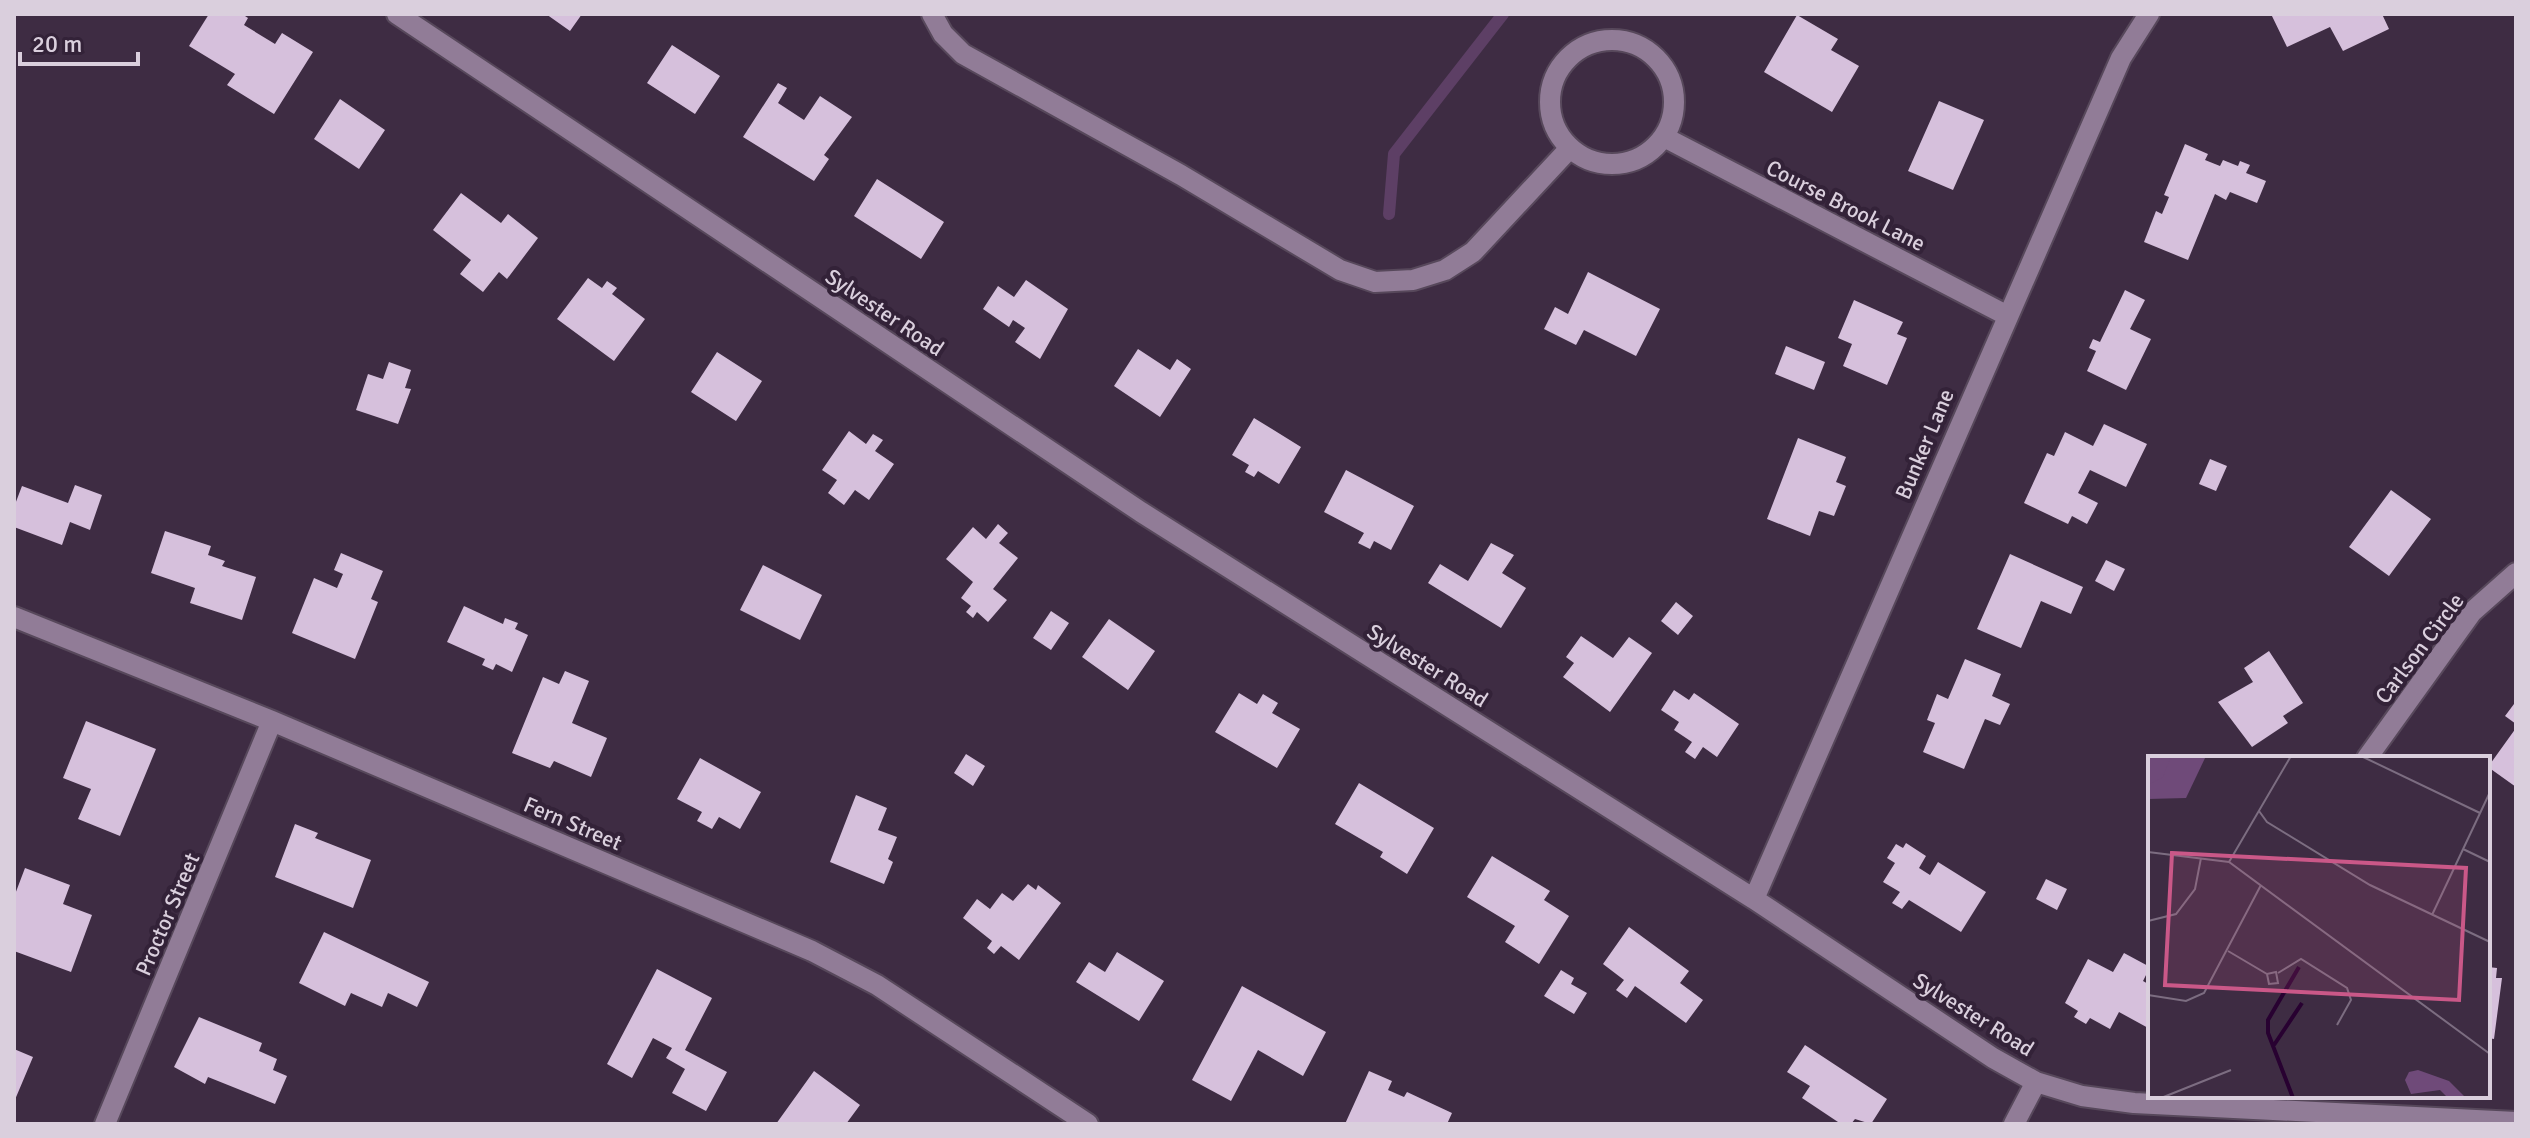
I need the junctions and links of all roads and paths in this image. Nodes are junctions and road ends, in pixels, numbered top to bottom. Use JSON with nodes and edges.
{"nodes":[{"id":1,"x":397,"y":14,"type":"edge"},
{"id":2,"x":932,"y":14,"type":"edge"},
{"id":3,"x":2149,"y":14,"type":"edge"},
{"id":4,"x":1664,"y":137,"type":"junction"},
{"id":5,"x":1570,"y":148,"type":"junction"},
{"id":6,"x":2006,"y":315,"type":"junction"},
{"id":7,"x":2516,"y":573,"type":"edge"},
{"id":8,"x":14,"y":617,"type":"edge"},
{"id":9,"x":272,"y":721,"type":"junction"},
{"id":10,"x":2368,"y":756,"type":"edge"},
{"id":11,"x":1754,"y":899,"type":"junction"},
{"id":12,"x":2036,"y":1082,"type":"junction"},
{"id":13,"x":2281,"y":1102,"type":"edge"},
{"id":14,"x":2516,"y":1122,"type":"edge"},
{"id":15,"x":105,"y":1124,"type":"edge"},
{"id":16,"x":1088,"y":1124,"type":"edge"},
{"id":17,"x":2014,"y":1124,"type":"edge"}],
"edges":[{"from":1,"to":11,"type":"street","name":"Sylvester Road"},
{"from":2,"to":5,"type":"street"},
{"from":3,"to":6,"type":"street","name":"Bunker Lane"},
{"from":4,"to":5,"type":"street"},
{"from":4,"to":5,"type":"street"},
{"from":4,"to":6,"type":"street","name":"Course Brook Lane"},
{"from":6,"to":11,"type":"street","name":"Bunker Lane"},
{"from":7,"to":10,"type":"street","name":"Carlson Circle"},
{"from":8,"to":9,"type":"street","name":"Fern Street"},
{"from":9,"to":15,"type":"street","name":"Proctor Street"},
{"from":9,"to":16,"type":"street","name":"Fern Street"},
{"from":11,"to":12,"type":"street","name":"Sylvester Road"},
{"from":12,"to":13,"type":"street","name":"Sylvester Road"},
{"from":12,"to":17,"type":"street"},
{"from":13,"to":14,"type":"street","name":"Sylvester Road"}]}
